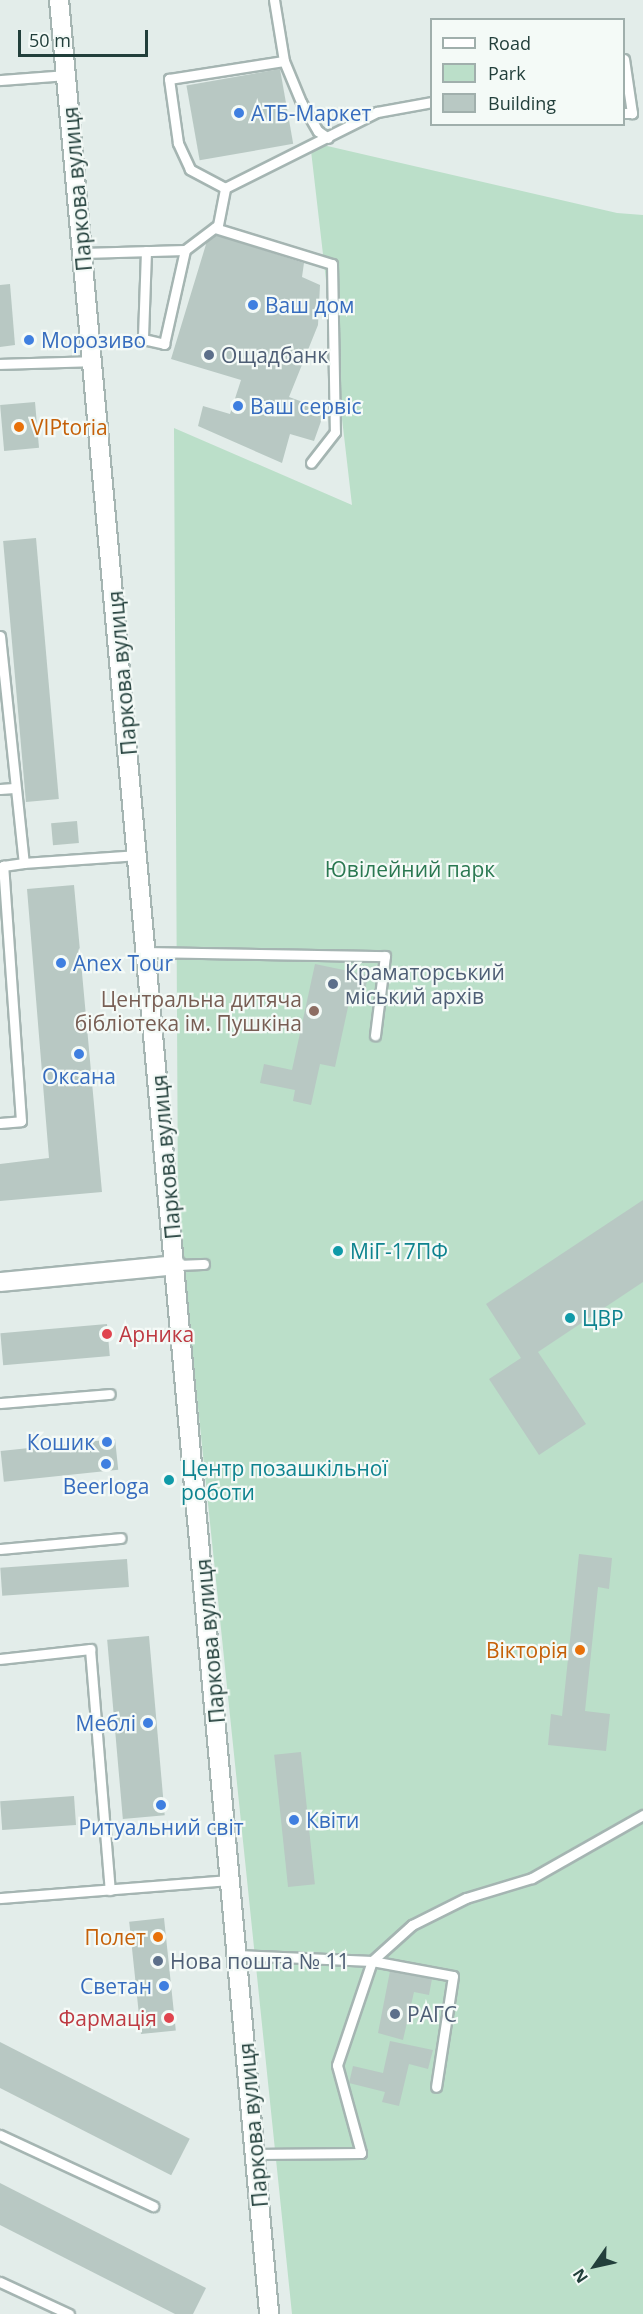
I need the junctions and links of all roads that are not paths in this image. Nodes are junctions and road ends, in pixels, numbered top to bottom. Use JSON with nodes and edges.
{"nodes":[{"id":1,"x":59,"y":0,"type":"edge"},
{"id":2,"x":274,"y":0,"type":"edge"},
{"id":3,"x":284,"y":61,"type":"junction"},
{"id":4,"x":625,"y":69,"type":"edge"},
{"id":5,"x":66,"y":75,"type":"junction"},
{"id":6,"x":0,"y":80,"type":"edge"},
{"id":7,"x":430,"y":102,"type":"edge"},
{"id":8,"x":625,"y":113,"type":"edge"},
{"id":9,"x":327,"y":138,"type":"junction"},
{"id":10,"x":225,"y":188,"type":"junction"},
{"id":11,"x":214,"y":228,"type":"junction"},
{"id":12,"x":185,"y":249,"type":"junction"},
{"id":13,"x":146,"y":251,"type":"junction"},
{"id":14,"x":83,"y":253,"type":"junction"},
{"id":15,"x":93,"y":361,"type":"junction"},
{"id":16,"x":0,"y":364,"type":"edge"},
{"id":17,"x":311,"y":463,"type":"dead end"},
{"id":18,"x":0,"y":636,"type":"edge"},
{"id":19,"x":14,"y":788,"type":"junction"},
{"id":20,"x":0,"y":789,"type":"edge"},
{"id":21,"x":138,"y":855,"type":"junction"},
{"id":22,"x":24,"y":863,"type":"junction"},
{"id":23,"x":1,"y":866,"type":"edge"},
{"id":24,"x":147,"y":952,"type":"junction"},
{"id":25,"x":375,"y":1035,"type":"dead end"},
{"id":26,"x":0,"y":1123,"type":"edge"},
{"id":27,"x":204,"y":1263,"type":"dead end"},
{"id":28,"x":176,"y":1265,"type":"junction"},
{"id":29,"x":0,"y":1282,"type":"edge"},
{"id":30,"x":110,"y":1394,"type":"dead end"},
{"id":31,"x":0,"y":1403,"type":"edge"},
{"id":32,"x":120,"y":1538,"type":"dead end"},
{"id":33,"x":0,"y":1549,"type":"edge"},
{"id":34,"x":0,"y":1659,"type":"edge"},
{"id":35,"x":643,"y":1815,"type":"edge"},
{"id":36,"x":231,"y":1880,"type":"junction"},
{"id":37,"x":110,"y":1890,"type":"junction"},
{"id":38,"x":0,"y":1898,"type":"edge"},
{"id":39,"x":237,"y":1955,"type":"junction"},
{"id":40,"x":372,"y":1961,"type":"junction"},
{"id":41,"x":436,"y":2087,"type":"dead end"},
{"id":42,"x":0,"y":2135,"type":"edge"},
{"id":43,"x":255,"y":2154,"type":"junction"},
{"id":44,"x":153,"y":2206,"type":"dead end"},
{"id":45,"x":0,"y":2282,"type":"edge"},
{"id":46,"x":69,"y":2314,"type":"edge"},
{"id":47,"x":269,"y":2314,"type":"edge"}],
"edges":[{"from":1,"to":5,"type":"street","name":"Паркова вулиця"},
{"from":2,"to":3,"type":"lane"},
{"from":3,"to":9,"type":"lane"},
{"from":3,"to":10,"type":"lane"},
{"from":4,"to":8,"type":"lane"},
{"from":5,"to":6,"type":"lane"},
{"from":5,"to":14,"type":"street","name":"Паркова вулиця"},
{"from":7,"to":9,"type":"lane"},
{"from":9,"to":10,"type":"lane"},
{"from":10,"to":11,"type":"lane"},
{"from":11,"to":12,"type":"lane"},
{"from":11,"to":17,"type":"lane"},
{"from":12,"to":13,"type":"lane"},
{"from":12,"to":13,"type":"lane"},
{"from":13,"to":14,"type":"lane"},
{"from":14,"to":15,"type":"street","name":"Паркова вулиця"},
{"from":15,"to":16,"type":"lane"},
{"from":15,"to":21,"type":"street","name":"Паркова вулиця"},
{"from":18,"to":19,"type":"lane"},
{"from":19,"to":20,"type":"lane"},
{"from":19,"to":22,"type":"lane"},
{"from":21,"to":22,"type":"lane"},
{"from":21,"to":24,"type":"street","name":"Паркова вулиця"},
{"from":22,"to":23,"type":"lane"},
{"from":23,"to":26,"type":"lane"},
{"from":24,"to":25,"type":"lane"},
{"from":24,"to":28,"type":"street","name":"Паркова вулиця"},
{"from":27,"to":28,"type":"lane"},
{"from":28,"to":29,"type":"street"},
{"from":28,"to":36,"type":"street","name":"Паркова вулиця"},
{"from":30,"to":31,"type":"lane"},
{"from":32,"to":33,"type":"lane"},
{"from":34,"to":37,"type":"lane"},
{"from":35,"to":40,"type":"lane"},
{"from":36,"to":37,"type":"lane"},
{"from":36,"to":39,"type":"street","name":"Паркова вулиця"},
{"from":37,"to":38,"type":"lane"},
{"from":39,"to":40,"type":"lane"},
{"from":39,"to":43,"type":"street","name":"Паркова вулиця"},
{"from":40,"to":41,"type":"lane"},
{"from":40,"to":43,"type":"lane"},
{"from":42,"to":44,"type":"lane"},
{"from":43,"to":47,"type":"street","name":"Паркова вулиця"},
{"from":45,"to":46,"type":"lane"}]}
